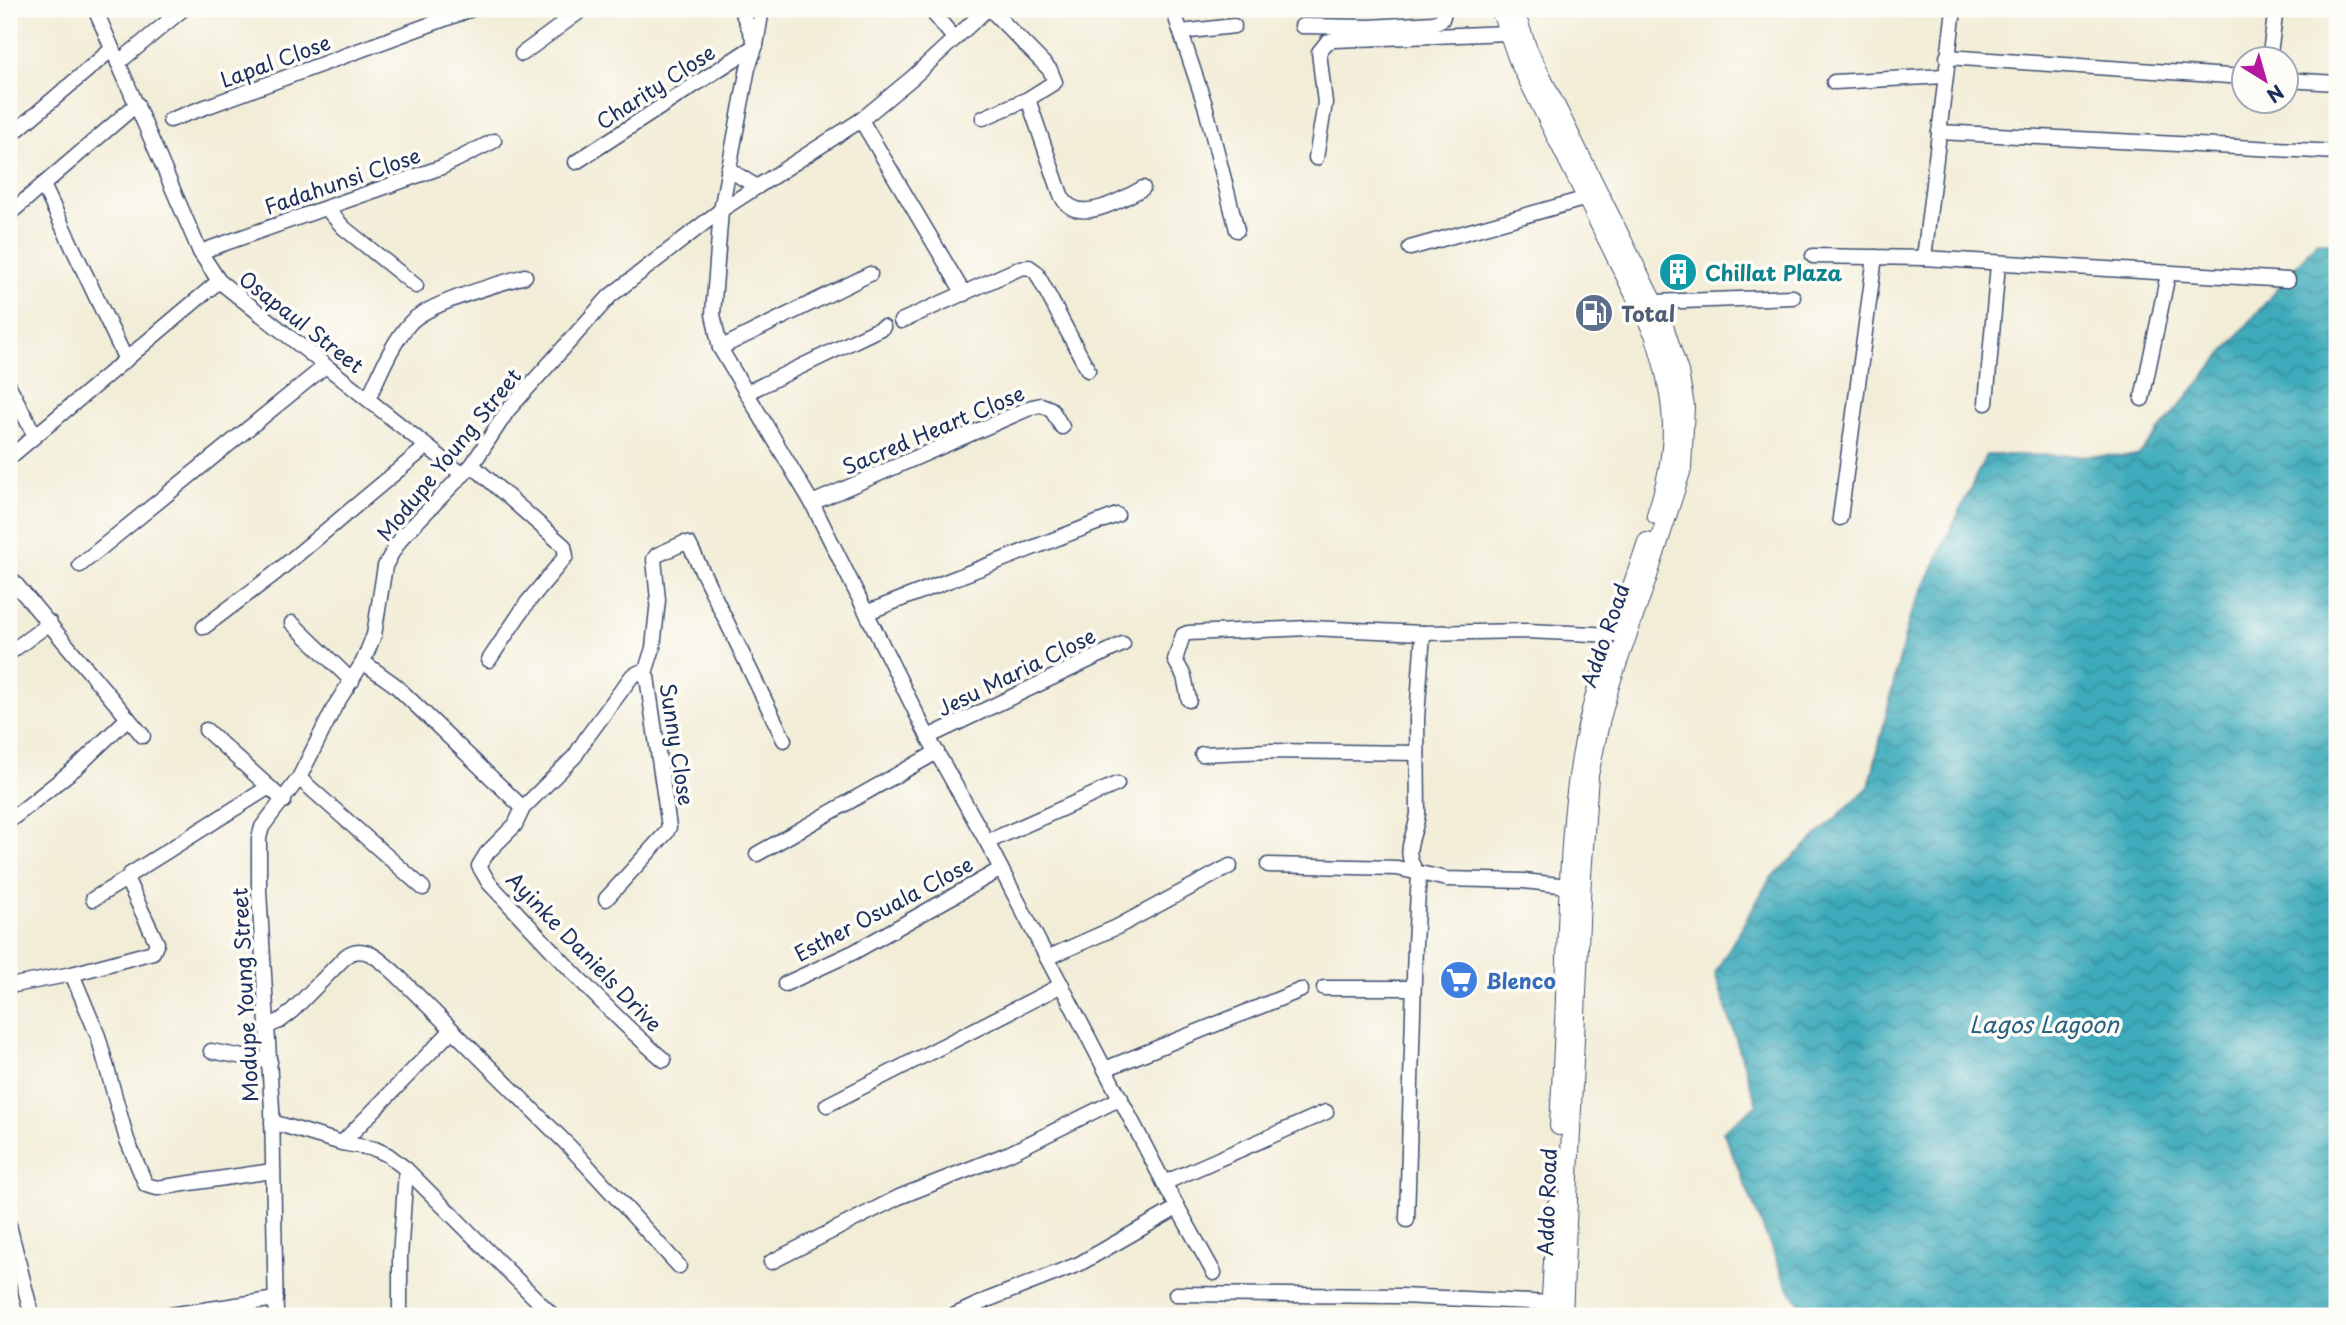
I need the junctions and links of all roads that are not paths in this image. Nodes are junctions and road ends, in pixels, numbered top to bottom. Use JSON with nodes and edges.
{"nodes":[{"id":1,"x":95,"y":9,"type":"edge"},
{"id":2,"x":183,"y":9,"type":"edge"},
{"id":3,"x":472,"y":9,"type":"edge"},
{"id":4,"x":583,"y":9,"type":"edge"},
{"id":5,"x":741,"y":9,"type":"edge"},
{"id":6,"x":762,"y":9,"type":"edge"},
{"id":7,"x":930,"y":9,"type":"edge"},
{"id":8,"x":988,"y":9,"type":"edge"},
{"id":9,"x":1173,"y":9,"type":"edge"},
{"id":10,"x":1445,"y":9,"type":"edge"},
{"id":11,"x":1500,"y":9,"type":"edge"},
{"id":12,"x":1514,"y":9,"type":"edge"},
{"id":13,"x":1954,"y":9,"type":"edge"},
{"id":14,"x":2276,"y":9,"type":"edge"},
{"id":15,"x":1234,"y":26,"type":"dead end"},
{"id":16,"x":1302,"y":26,"type":"dead end"},
{"id":17,"x":1181,"y":32,"type":"junction"},
{"id":18,"x":1508,"y":33,"type":"junction"},
{"id":19,"x":954,"y":38,"type":"junction"},
{"id":20,"x":756,"y":45,"type":"junction"},
{"id":21,"x":2271,"y":46,"type":"edge"},
{"id":22,"x":112,"y":49,"type":"junction"},
{"id":23,"x":522,"y":54,"type":"dead end"},
{"id":24,"x":1947,"y":57,"type":"junction"},
{"id":25,"x":118,"y":63,"type":"junction"},
{"id":26,"x":1945,"y":76,"type":"junction"},
{"id":27,"x":2230,"y":76,"type":"edge"},
{"id":28,"x":2300,"y":81,"type":"edge"},
{"id":29,"x":1834,"y":82,"type":"dead end"},
{"id":30,"x":2337,"y":83,"type":"edge"},
{"id":31,"x":1028,"y":99,"type":"junction"},
{"id":32,"x":137,"y":104,"type":"junction"},
{"id":33,"x":983,"y":118,"type":"dead end"},
{"id":34,"x":170,"y":120,"type":"dead end"},
{"id":35,"x":861,"y":120,"type":"junction"},
{"id":36,"x":1939,"y":132,"type":"junction"},
{"id":37,"x":9,"y":137,"type":"edge"},
{"id":38,"x":494,"y":141,"type":"dead end"},
{"id":39,"x":2337,"y":152,"type":"edge"},
{"id":40,"x":1315,"y":158,"type":"dead end"},
{"id":41,"x":576,"y":162,"type":"dead end"},
{"id":42,"x":728,"y":169,"type":"junction"},
{"id":43,"x":43,"y":185,"type":"junction"},
{"id":44,"x":757,"y":187,"type":"junction"},
{"id":45,"x":1143,"y":188,"type":"dead end"},
{"id":46,"x":1587,"y":198,"type":"junction"},
{"id":47,"x":326,"y":208,"type":"junction"},
{"id":48,"x":721,"y":210,"type":"junction"},
{"id":49,"x":9,"y":214,"type":"edge"},
{"id":50,"x":1237,"y":230,"type":"dead end"},
{"id":51,"x":1410,"y":248,"type":"dead end"},
{"id":52,"x":200,"y":252,"type":"junction"},
{"id":53,"x":1813,"y":256,"type":"dead end"},
{"id":54,"x":1875,"y":257,"type":"junction"},
{"id":55,"x":1924,"y":258,"type":"junction"},
{"id":56,"x":1997,"y":264,"type":"junction"},
{"id":57,"x":870,"y":274,"type":"dead end"},
{"id":58,"x":2168,"y":274,"type":"junction"},
{"id":59,"x":525,"y":276,"type":"dead end"},
{"id":60,"x":219,"y":281,"type":"junction"},
{"id":61,"x":2288,"y":281,"type":"dead end"},
{"id":62,"x":416,"y":286,"type":"dead end"},
{"id":63,"x":964,"y":294,"type":"junction"},
{"id":64,"x":1793,"y":298,"type":"dead end"},
{"id":65,"x":1653,"y":302,"type":"junction"},
{"id":66,"x":901,"y":321,"type":"dead end"},
{"id":67,"x":883,"y":327,"type":"dead end"},
{"id":68,"x":720,"y":348,"type":"junction"},
{"id":69,"x":126,"y":360,"type":"junction"},
{"id":70,"x":324,"y":367,"type":"junction"},
{"id":71,"x":1088,"y":370,"type":"dead end"},
{"id":72,"x":9,"y":386,"type":"edge"},
{"id":73,"x":748,"y":393,"type":"junction"},
{"id":74,"x":368,"y":399,"type":"junction"},
{"id":75,"x":2142,"y":399,"type":"dead end"},
{"id":76,"x":1986,"y":403,"type":"dead end"},
{"id":77,"x":1062,"y":427,"type":"dead end"},
{"id":78,"x":35,"y":436,"type":"junction"},
{"id":79,"x":426,"y":447,"type":"junction"},
{"id":80,"x":9,"y":458,"type":"edge"},
{"id":81,"x":468,"y":470,"type":"junction"},
{"id":82,"x":812,"y":503,"type":"junction"},
{"id":83,"x":1117,"y":515,"type":"dead end"},
{"id":84,"x":1840,"y":518,"type":"dead end"},
{"id":85,"x":80,"y":565,"type":"dead end"},
{"id":86,"x":9,"y":576,"type":"edge"},
{"id":87,"x":868,"y":612,"type":"junction"},
{"id":88,"x":50,"y":623,"type":"junction"},
{"id":89,"x":292,"y":623,"type":"dead end"},
{"id":90,"x":204,"y":627,"type":"dead end"},
{"id":91,"x":1423,"y":633,"type":"junction"},
{"id":92,"x":1615,"y":635,"type":"junction"},
{"id":93,"x":1123,"y":643,"type":"dead end"},
{"id":94,"x":9,"y":653,"type":"edge"},
{"id":95,"x":489,"y":660,"type":"dead end"},
{"id":96,"x":363,"y":662,"type":"junction"},
{"id":97,"x":645,"y":673,"type":"junction"},
{"id":98,"x":352,"y":681,"type":"junction"},
{"id":99,"x":1189,"y":700,"type":"dead end"},
{"id":100,"x":128,"y":719,"type":"junction"},
{"id":101,"x":206,"y":730,"type":"dead end"},
{"id":102,"x":143,"y":736,"type":"dead end"},
{"id":103,"x":928,"y":737,"type":"junction"},
{"id":104,"x":784,"y":740,"type":"dead end"},
{"id":105,"x":937,"y":752,"type":"junction"},
{"id":106,"x":1417,"y":753,"type":"junction"},
{"id":107,"x":1202,"y":754,"type":"dead end"},
{"id":108,"x":299,"y":778,"type":"junction"},
{"id":109,"x":1117,"y":784,"type":"dead end"},
{"id":110,"x":269,"y":787,"type":"junction"},
{"id":111,"x":284,"y":801,"type":"junction"},
{"id":112,"x":523,"y":808,"type":"junction"},
{"id":113,"x":9,"y":821,"type":"edge"},
{"id":114,"x":988,"y":842,"type":"junction"},
{"id":115,"x":757,"y":854,"type":"dead end"},
{"id":116,"x":1268,"y":865,"type":"dead end"},
{"id":117,"x":1230,"y":866,"type":"dead end"},
{"id":118,"x":1001,"y":869,"type":"junction"},
{"id":119,"x":1419,"y":875,"type":"junction"},
{"id":120,"x":128,"y":878,"type":"junction"},
{"id":121,"x":1568,"y":886,"type":"junction"},
{"id":122,"x":423,"y":888,"type":"dead end"},
{"id":123,"x":93,"y":899,"type":"dead end"},
{"id":124,"x":606,"y":900,"type":"dead end"},
{"id":125,"x":1047,"y":958,"type":"junction"},
{"id":126,"x":72,"y":974,"type":"junction"},
{"id":127,"x":785,"y":984,"type":"dead end"},
{"id":128,"x":1062,"y":985,"type":"junction"},
{"id":129,"x":9,"y":986,"type":"edge"},
{"id":130,"x":1324,"y":988,"type":"dead end"},
{"id":131,"x":1413,"y":988,"type":"junction"},
{"id":132,"x":1301,"y":990,"type":"dead end"},
{"id":133,"x":268,"y":1026,"type":"junction"},
{"id":134,"x":452,"y":1030,"type":"junction"},
{"id":135,"x":211,"y":1051,"type":"dead end"},
{"id":136,"x":664,"y":1060,"type":"dead end"},
{"id":137,"x":270,"y":1062,"type":"junction"},
{"id":138,"x":1105,"y":1069,"type":"junction"},
{"id":139,"x":1121,"y":1098,"type":"junction"},
{"id":140,"x":827,"y":1105,"type":"dead end"},
{"id":141,"x":1326,"y":1111,"type":"dead end"},
{"id":142,"x":272,"y":1122,"type":"junction"},
{"id":143,"x":342,"y":1143,"type":"junction"},
{"id":144,"x":406,"y":1170,"type":"junction"},
{"id":145,"x":272,"y":1171,"type":"junction"},
{"id":146,"x":1164,"y":1183,"type":"junction"},
{"id":147,"x":1177,"y":1208,"type":"junction"},
{"id":148,"x":1406,"y":1220,"type":"dead end"},
{"id":149,"x":9,"y":1225,"type":"edge"},
{"id":150,"x":771,"y":1262,"type":"dead end"},
{"id":151,"x":679,"y":1266,"type":"dead end"},
{"id":152,"x":1214,"y":1273,"type":"dead end"},
{"id":153,"x":1176,"y":1294,"type":"dead end"},
{"id":154,"x":276,"y":1299,"type":"junction"},
{"id":155,"x":1556,"y":1302,"type":"edge"},
{"id":156,"x":32,"y":1316,"type":"edge"},
{"id":157,"x":163,"y":1316,"type":"edge"},
{"id":158,"x":276,"y":1316,"type":"edge"},
{"id":159,"x":400,"y":1316,"type":"edge"},
{"id":160,"x":553,"y":1316,"type":"edge"},
{"id":161,"x":953,"y":1316,"type":"edge"}],
"edges":[{"from":1,"to":22,"type":"street","name":"Osapaul Street"},
{"from":2,"to":25,"type":"street"},
{"from":3,"to":34,"type":"street","name":"Lapal Close"},
{"from":4,"to":23,"type":"street"},
{"from":5,"to":20,"type":"street"},
{"from":6,"to":20,"type":"street"},
{"from":7,"to":19,"type":"street"},
{"from":8,"to":19,"type":"street","name":"Modupe Young Street"},
{"from":8,"to":31,"type":"street"},
{"from":9,"to":17,"type":"street"},
{"from":10,"to":16,"type":"street"},
{"from":11,"to":18,"type":"main road","name":"Addo Road"},
{"from":12,"to":65,"type":"main road","name":"Addo Road"},
{"from":13,"to":24,"type":"street"},
{"from":14,"to":21,"type":"street"},
{"from":15,"to":17,"type":"street"},
{"from":17,"to":50,"type":"street"},
{"from":18,"to":40,"type":"street"},
{"from":18,"to":46,"type":"main road","name":"Addo Road"},
{"from":19,"to":35,"type":"street","name":"Modupe Young Street"},
{"from":20,"to":41,"type":"street","name":"Charity Close"},
{"from":20,"to":42,"type":"street"},
{"from":22,"to":25,"type":"street","name":"Osapaul Street"},
{"from":22,"to":37,"type":"street"},
{"from":24,"to":26,"type":"street"},
{"from":24,"to":27,"type":"street"},
{"from":25,"to":32,"type":"street","name":"Osapaul Street"},
{"from":26,"to":29,"type":"street"},
{"from":26,"to":36,"type":"street"},
{"from":28,"to":30,"type":"street"},
{"from":31,"to":33,"type":"street"},
{"from":31,"to":45,"type":"street"},
{"from":32,"to":43,"type":"street"},
{"from":32,"to":52,"type":"street","name":"Osapaul Street"},
{"from":35,"to":44,"type":"street","name":"Modupe Young Street"},
{"from":35,"to":63,"type":"street"},
{"from":36,"to":39,"type":"street"},
{"from":36,"to":55,"type":"street"},
{"from":38,"to":47,"type":"street","name":"Fadahunsi Close"},
{"from":42,"to":44,"type":"street"},
{"from":42,"to":48,"type":"street"},
{"from":43,"to":49,"type":"street"},
{"from":43,"to":69,"type":"street"},
{"from":44,"to":48,"type":"street","name":"Modupe Young Street"},
{"from":46,"to":51,"type":"street"},
{"from":46,"to":92,"type":"main road","name":"Addo Road"},
{"from":47,"to":52,"type":"street","name":"Fadahunsi Close"},
{"from":47,"to":62,"type":"street"},
{"from":48,"to":68,"type":"street"},
{"from":48,"to":81,"type":"street","name":"Modupe Young Street"},
{"from":52,"to":60,"type":"street","name":"Osapaul Street"},
{"from":53,"to":54,"type":"street"},
{"from":54,"to":55,"type":"street"},
{"from":54,"to":84,"type":"street"},
{"from":55,"to":56,"type":"street"},
{"from":56,"to":58,"type":"street"},
{"from":56,"to":76,"type":"street"},
{"from":57,"to":68,"type":"street"},
{"from":58,"to":61,"type":"street"},
{"from":58,"to":75,"type":"street"},
{"from":59,"to":74,"type":"street"},
{"from":60,"to":69,"type":"street"},
{"from":60,"to":70,"type":"street","name":"Osapaul Street"},
{"from":63,"to":66,"type":"street"},
{"from":63,"to":71,"type":"street"},
{"from":64,"to":65,"type":"street"},
{"from":65,"to":155,"type":"main road","name":"Addo Road"},
{"from":67,"to":73,"type":"street"},
{"from":68,"to":73,"type":"street"},
{"from":69,"to":78,"type":"street"},
{"from":70,"to":74,"type":"street","name":"Osapaul Street"},
{"from":70,"to":85,"type":"street"},
{"from":72,"to":78,"type":"street"},
{"from":73,"to":82,"type":"street"},
{"from":74,"to":79,"type":"street","name":"Osapaul Street"},
{"from":77,"to":82,"type":"street","name":"Sacred Heart Close"},
{"from":78,"to":80,"type":"street"},
{"from":79,"to":81,"type":"street","name":"Osapaul Street"},
{"from":79,"to":90,"type":"street"},
{"from":81,"to":95,"type":"street","name":"Osapaul Street"},
{"from":81,"to":96,"type":"street","name":"Modupe Young Street"},
{"from":82,"to":87,"type":"street"},
{"from":83,"to":87,"type":"street"},
{"from":86,"to":88,"type":"street"},
{"from":87,"to":103,"type":"street"},
{"from":88,"to":94,"type":"street"},
{"from":88,"to":100,"type":"street"},
{"from":89,"to":98,"type":"street"},
{"from":91,"to":92,"type":"street"},
{"from":91,"to":99,"type":"street"},
{"from":91,"to":106,"type":"street"},
{"from":92,"to":121,"type":"main road","name":"Addo Road"},
{"from":93,"to":103,"type":"street","name":"Jesu Maria Close"},
{"from":96,"to":98,"type":"street","name":"Modupe Young Street"},
{"from":96,"to":112,"type":"street"},
{"from":97,"to":104,"type":"street"},
{"from":97,"to":112,"type":"street","name":"Sunny Close"},
{"from":97,"to":124,"type":"street","name":"Sunny Close"},
{"from":98,"to":108,"type":"street","name":"Modupe Young Street"},
{"from":100,"to":102,"type":"street"},
{"from":100,"to":113,"type":"street"},
{"from":101,"to":110,"type":"street"},
{"from":103,"to":105,"type":"street"},
{"from":105,"to":114,"type":"street"},
{"from":105,"to":115,"type":"street"},
{"from":106,"to":107,"type":"street"},
{"from":106,"to":119,"type":"street"},
{"from":108,"to":111,"type":"street","name":"Modupe Young Street"},
{"from":108,"to":122,"type":"street"},
{"from":109,"to":114,"type":"street"},
{"from":110,"to":111,"type":"street"},
{"from":110,"to":120,"type":"street"},
{"from":111,"to":133,"type":"street","name":"Modupe Young Street"},
{"from":112,"to":136,"type":"street","name":"Ayinke Daniels Drive"},
{"from":114,"to":118,"type":"street"},
{"from":116,"to":119,"type":"street"},
{"from":117,"to":125,"type":"street"},
{"from":118,"to":125,"type":"street"},
{"from":118,"to":127,"type":"street","name":"Esther Osuala Close"},
{"from":119,"to":121,"type":"street"},
{"from":119,"to":131,"type":"street"},
{"from":120,"to":123,"type":"street"},
{"from":120,"to":126,"type":"street"},
{"from":121,"to":155,"type":"main road","name":"Addo Road"},
{"from":125,"to":128,"type":"street"},
{"from":126,"to":129,"type":"street"},
{"from":126,"to":145,"type":"street"},
{"from":128,"to":138,"type":"street"},
{"from":128,"to":140,"type":"street"},
{"from":130,"to":131,"type":"street"},
{"from":131,"to":148,"type":"street"},
{"from":132,"to":138,"type":"street"},
{"from":133,"to":134,"type":"street"},
{"from":133,"to":137,"type":"street","name":"Modupe Young Street"},
{"from":134,"to":143,"type":"street"},
{"from":134,"to":151,"type":"street"},
{"from":135,"to":137,"type":"street"},
{"from":137,"to":142,"type":"street","name":"Modupe Young Street"},
{"from":138,"to":139,"type":"street"},
{"from":139,"to":146,"type":"street"},
{"from":139,"to":150,"type":"street"},
{"from":141,"to":146,"type":"street"},
{"from":142,"to":143,"type":"street"},
{"from":142,"to":145,"type":"street","name":"Modupe Young Street"},
{"from":143,"to":144,"type":"street"},
{"from":144,"to":159,"type":"street"},
{"from":144,"to":160,"type":"street"},
{"from":145,"to":154,"type":"street","name":"Modupe Young Street"},
{"from":146,"to":147,"type":"street"},
{"from":147,"to":152,"type":"street"},
{"from":147,"to":161,"type":"street"},
{"from":149,"to":156,"type":"street"},
{"from":153,"to":155,"type":"street"},
{"from":154,"to":157,"type":"street"},
{"from":154,"to":158,"type":"street","name":"Modupe Young Street"}]}
